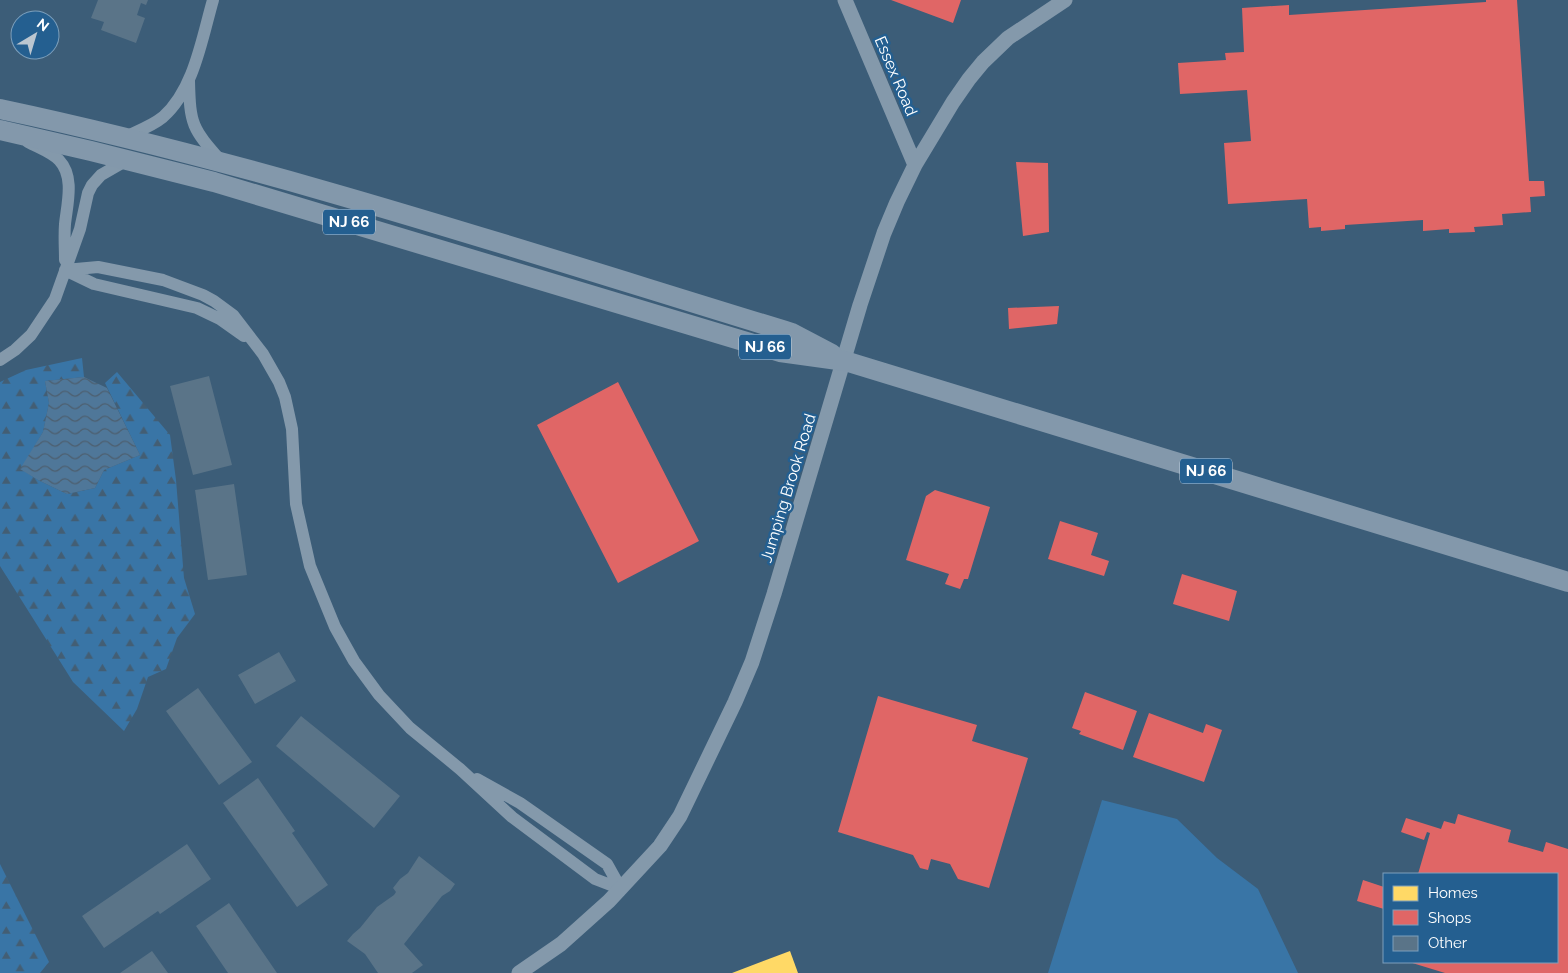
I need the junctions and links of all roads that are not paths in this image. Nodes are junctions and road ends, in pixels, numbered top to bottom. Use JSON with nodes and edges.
{"nodes":[{"id":1,"x":213,"y":0,"type":"edge"},
{"id":2,"x":845,"y":0,"type":"edge"},
{"id":3,"x":1065,"y":0,"type":"edge"},
{"id":4,"x":189,"y":82,"type":"junction"},
{"id":5,"x":0,"y":109,"type":"edge"},
{"id":6,"x":4,"y":131,"type":"edge"},
{"id":7,"x":125,"y":136,"type":"junction"},
{"id":8,"x":127,"y":160,"type":"junction"},
{"id":9,"x":221,"y":161,"type":"junction"},
{"id":10,"x":916,"y":165,"type":"junction"},
{"id":11,"x":66,"y":270,"type":"junction"},
{"id":12,"x":254,"y":343,"type":"junction"},
{"id":13,"x":0,"y":360,"type":"edge"},
{"id":14,"x":845,"y":360,"type":"junction"},
{"id":15,"x":1568,"y":582,"type":"edge"},
{"id":16,"x":460,"y":769,"type":"junction"},
{"id":17,"x":621,"y":889,"type":"junction"},
{"id":18,"x":519,"y":973,"type":"edge"}],
"edges":[{"from":1,"to":4,"type":"street"},
{"from":2,"to":10,"type":"street","name":"Essex Road"},
{"from":3,"to":10,"type":"street","name":"Jumping Brook Road"},
{"from":4,"to":7,"type":"street"},
{"from":4,"to":9,"type":"street"},
{"from":5,"to":7,"type":"highway","number":"NJ 66"},
{"from":6,"to":8,"type":"highway","number":"NJ 66"},
{"from":6,"to":11,"type":"street"},
{"from":7,"to":9,"type":"highway","number":"NJ 66"},
{"from":8,"to":11,"type":"street"},
{"from":8,"to":14,"type":"highway","number":"NJ 66"},
{"from":9,"to":14,"type":"highway","number":"NJ 66"},
{"from":10,"to":14,"type":"street","name":"Jumping Brook Road"},
{"from":11,"to":12,"type":"street"},
{"from":11,"to":12,"type":"street"},
{"from":11,"to":13,"type":"street"},
{"from":12,"to":16,"type":"street"},
{"from":14,"to":15,"type":"highway","number":"NJ 66"},
{"from":14,"to":17,"type":"street","name":"Jumping Brook Road"},
{"from":16,"to":17,"type":"street"},
{"from":16,"to":17,"type":"street"},
{"from":17,"to":18,"type":"street","name":"Jumping Brook Road"}]}
